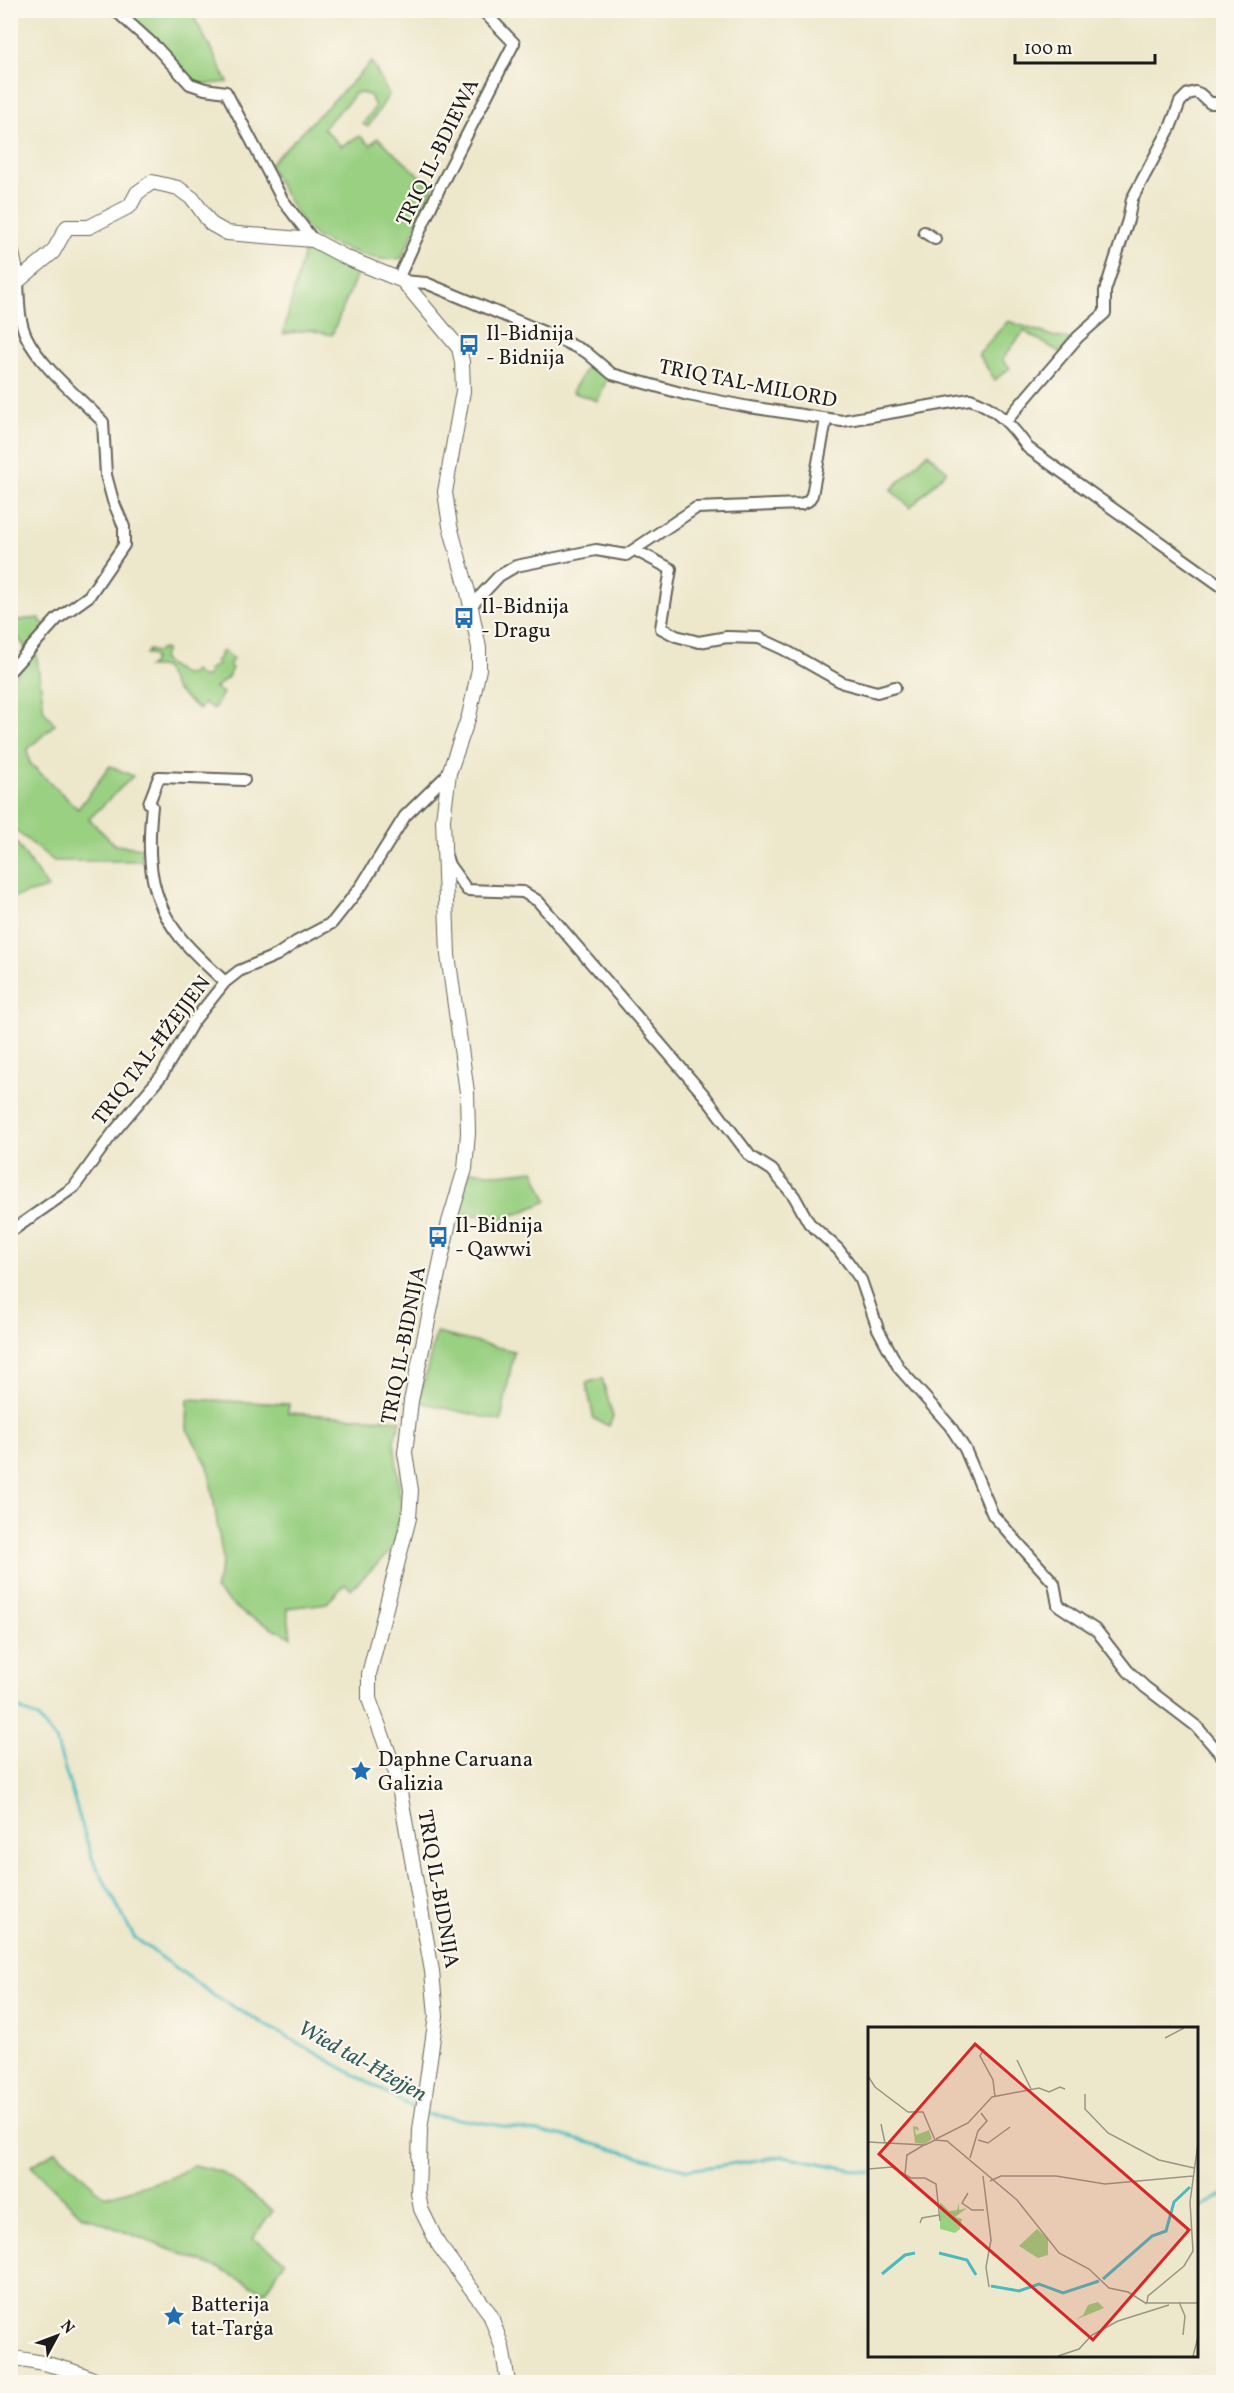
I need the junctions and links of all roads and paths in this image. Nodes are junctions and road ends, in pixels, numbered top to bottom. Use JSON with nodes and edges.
{"nodes":[{"id":1,"x":115,"y":10,"type":"edge"},
{"id":2,"x":482,"y":10,"type":"edge"},
{"id":3,"x":1224,"y":103,"type":"edge"},
{"id":4,"x":924,"y":232,"type":"dead end"},
{"id":5,"x":935,"y":239,"type":"dead end"},
{"id":6,"x":313,"y":240,"type":"junction"},
{"id":7,"x":10,"y":243,"type":"edge"},
{"id":8,"x":400,"y":280,"type":"junction"},
{"id":9,"x":18,"y":281,"type":"junction"},
{"id":10,"x":826,"y":420,"type":"junction"},
{"id":11,"x":1007,"y":420,"type":"junction"},
{"id":12,"x":635,"y":550,"type":"junction"},
{"id":13,"x":1224,"y":588,"type":"edge"},
{"id":14,"x":470,"y":607,"type":"junction"},
{"id":15,"x":10,"y":671,"type":"edge"},
{"id":16,"x":896,"y":687,"type":"dead end"},
{"id":17,"x":449,"y":773,"type":"junction"},
{"id":18,"x":244,"y":780,"type":"dead end"},
{"id":19,"x":444,"y":850,"type":"junction"},
{"id":20,"x":225,"y":982,"type":"junction"},
{"id":21,"x":10,"y":1232,"type":"edge"},
{"id":22,"x":1224,"y":1758,"type":"edge"},
{"id":23,"x":10,"y":2358,"type":"edge"},
{"id":24,"x":99,"y":2382,"type":"edge"},
{"id":25,"x":508,"y":2382,"type":"edge"}],
"edges":[{"from":1,"to":6,"type":"street"},
{"from":2,"to":8,"type":"street","name":"TRIQ IL-BDIEWA"},
{"from":3,"to":11,"type":"street"},
{"from":4,"to":5,"type":"street"},
{"from":6,"to":8,"type":"street"},
{"from":6,"to":9,"type":"street"},
{"from":7,"to":9,"type":"street"},
{"from":8,"to":10,"type":"street","name":"TRIQ TAL-MILORD"},
{"from":8,"to":14,"type":"street","name":"TRIQ IL-BIDNIJA"},
{"from":9,"to":15,"type":"street"},
{"from":10,"to":11,"type":"street","name":"TRIQ TAL-MILORD"},
{"from":10,"to":12,"type":"street"},
{"from":11,"to":13,"type":"street","name":"TRIQ TAL-MILORD"},
{"from":12,"to":14,"type":"street"},
{"from":12,"to":16,"type":"street"},
{"from":14,"to":17,"type":"street","name":"TRIQ IL-BIDNIJA"},
{"from":17,"to":19,"type":"street","name":"TRIQ IL-BIDNIJA"},
{"from":17,"to":20,"type":"street","name":"TRIQ TAL-ĦŻEJJEN"},
{"from":18,"to":20,"type":"street"},
{"from":19,"to":22,"type":"street"},
{"from":19,"to":25,"type":"street","name":"TRIQ IL-BIDNIJA"},
{"from":20,"to":21,"type":"street","name":"TRIQ TAL-ĦŻEJJEN"},
{"from":23,"to":24,"type":"street"}]}
